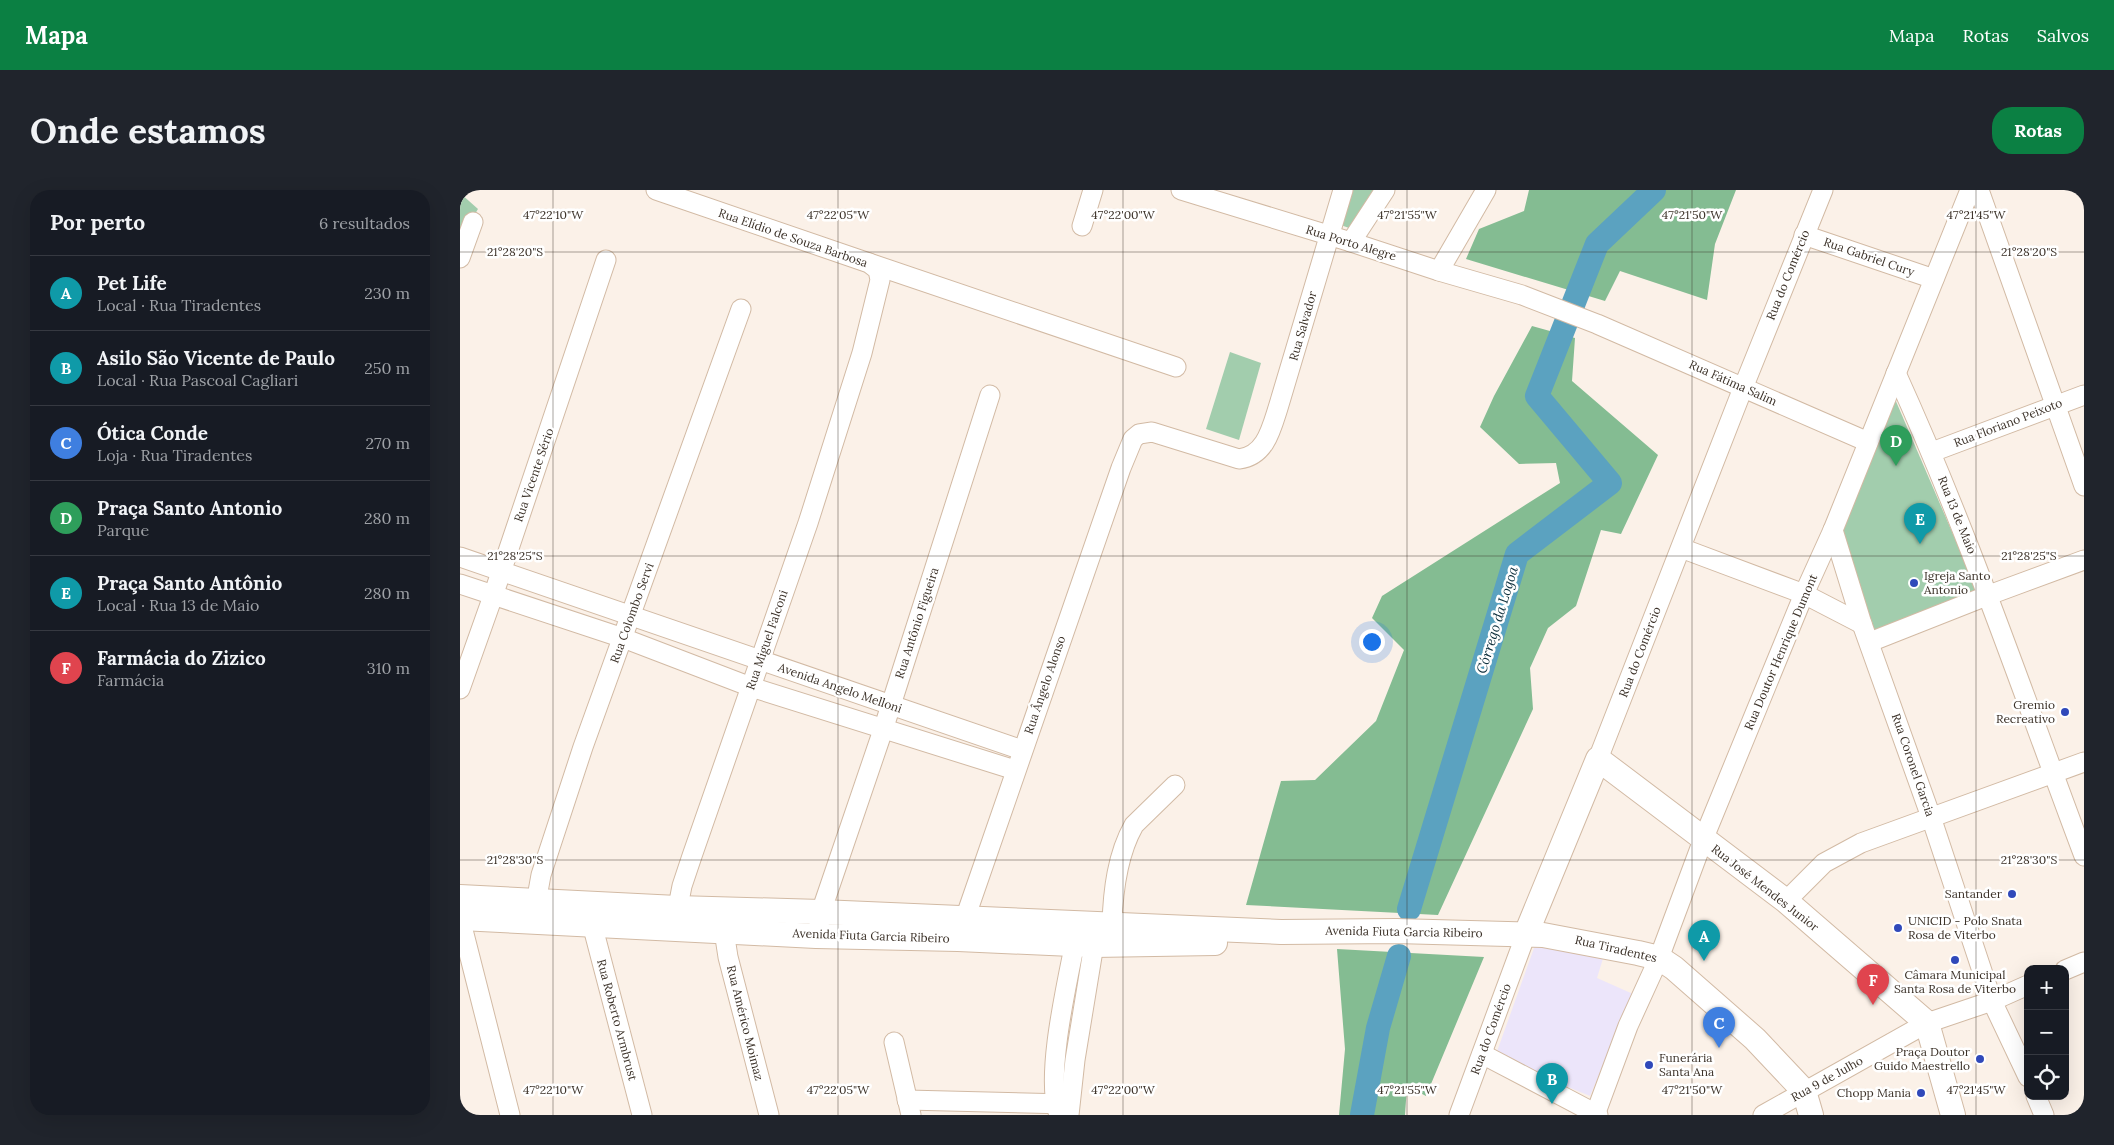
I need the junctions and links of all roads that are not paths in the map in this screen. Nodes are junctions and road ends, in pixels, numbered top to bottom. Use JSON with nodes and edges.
{"nodes":[{"id":1,"x":656,"y":190,"type":"edge"},
{"id":2,"x":1093,"y":190,"type":"edge"},
{"id":3,"x":1182,"y":190,"type":"edge"},
{"id":4,"x":1343,"y":190,"type":"edge"},
{"id":5,"x":1385,"y":190,"type":"edge"},
{"id":6,"x":1486,"y":190,"type":"edge"},
{"id":7,"x":1823,"y":190,"type":"edge"},
{"id":8,"x":1970,"y":190,"type":"edge"},
{"id":9,"x":1979,"y":190,"type":"edge"},
{"id":10,"x":473,"y":222,"type":"dead end"},
{"id":11,"x":1082,"y":226,"type":"dead end"},
{"id":12,"x":1804,"y":235,"type":"junction"},
{"id":13,"x":1329,"y":236,"type":"junction"},
{"id":14,"x":1351,"y":242,"type":"junction"},
{"id":15,"x":460,"y":258,"type":"edge"},
{"id":16,"x":606,"y":260,"type":"dead end"},
{"id":17,"x":870,"y":263,"type":"junction"},
{"id":18,"x":1439,"y":271,"type":"junction"},
{"id":19,"x":1934,"y":279,"type":"junction"},
{"id":20,"x":1522,"y":295,"type":"joint"},
{"id":21,"x":741,"y":309,"type":"dead end"},
{"id":22,"x":862,"y":353,"type":"joint"},
{"id":23,"x":1176,"y":367,"type":"dead end"},
{"id":24,"x":1896,"y":373,"type":"junction"},
{"id":25,"x":1743,"y":388,"type":"junction"},
{"id":26,"x":990,"y":395,"type":"dead end"},
{"id":27,"x":2084,"y":395,"type":"edge"},
{"id":28,"x":2055,"y":406,"type":"junction"},
{"id":29,"x":1138,"y":434,"type":"joint"},
{"id":30,"x":1868,"y":442,"type":"junction"},
{"id":31,"x":1932,"y":452,"type":"junction"},
{"id":32,"x":2084,"y":486,"type":"edge"},
{"id":33,"x":1833,"y":530,"type":"junction"},
{"id":34,"x":1680,"y":548,"type":"junction"},
{"id":35,"x":460,"y":557,"type":"edge"},
{"id":36,"x":2084,"y":560,"type":"edge"},
{"id":37,"x":501,"y":572,"type":"junction"},
{"id":38,"x":460,"y":584,"type":"edge"},
{"id":39,"x":1804,"y":594,"type":"junction"},
{"id":40,"x":1989,"y":595,"type":"junction"},
{"id":41,"x":493,"y":596,"type":"junction"},
{"id":42,"x":631,"y":615,"type":"junction"},
{"id":43,"x":1862,"y":624,"type":"junction"},
{"id":44,"x":623,"y":638,"type":"junction"},
{"id":45,"x":1870,"y":642,"type":"junction"},
{"id":46,"x":761,"y":661,"type":"junction"},
{"id":47,"x":751,"y":687,"type":"junction"},
{"id":48,"x":460,"y":689,"type":"edge"},
{"id":49,"x":890,"y":705,"type":"junction"},
{"id":50,"x":883,"y":730,"type":"junction"},
{"id":51,"x":1022,"y":750,"type":"junction"},
{"id":52,"x":1598,"y":760,"type":"junction"},
{"id":53,"x":2084,"y":762,"type":"edge"},
{"id":54,"x":1015,"y":770,"type":"junction"},
{"id":55,"x":2053,"y":773,"type":"junction"},
{"id":56,"x":1175,"y":785,"type":"dead end"},
{"id":57,"x":1931,"y":817,"type":"junction"},
{"id":58,"x":1703,"y":840,"type":"junction"},
{"id":59,"x":2084,"y":856,"type":"edge"},
{"id":60,"x":460,"y":897,"type":"edge"},
{"id":61,"x":1786,"y":901,"type":"junction"},
{"id":62,"x":534,"y":911,"type":"junction"},
{"id":63,"x":821,"y":912,"type":"junction"},
{"id":64,"x":460,"y":918,"type":"edge"},
{"id":65,"x":676,"y":918,"type":"junction"},
{"id":66,"x":592,"y":924,"type":"junction"},
{"id":67,"x":962,"y":928,"type":"junction"},
{"id":68,"x":724,"y":931,"type":"junction"},
{"id":69,"x":1092,"y":932,"type":"junction"},
{"id":70,"x":1526,"y":934,"type":"junction"},
{"id":71,"x":816,"y":936,"type":"junction"},
{"id":72,"x":1659,"y":958,"type":"junction"},
{"id":73,"x":2084,"y":962,"type":"edge"},
{"id":74,"x":2069,"y":968,"type":"edge"},
{"id":75,"x":2024,"y":988,"type":"edge"},
{"id":76,"x":1992,"y":1000,"type":"junction"},
{"id":77,"x":1927,"y":1023,"type":"junction"},
{"id":78,"x":894,"y":1042,"type":"dead end"},
{"id":79,"x":1482,"y":1054,"type":"junction"},
{"id":80,"x":2024,"y":1068,"type":"edge"},
{"id":81,"x":1804,"y":1091,"type":"junction"},
{"id":82,"x":2038,"y":1100,"type":"edge"},
{"id":83,"x":909,"y":1107,"type":"edge"},
{"id":84,"x":1063,"y":1109,"type":"edge"},
{"id":85,"x":510,"y":1115,"type":"edge"},
{"id":86,"x":642,"y":1115,"type":"edge"},
{"id":87,"x":769,"y":1115,"type":"edge"},
{"id":88,"x":1459,"y":1115,"type":"edge"},
{"id":89,"x":1596,"y":1115,"type":"edge"},
{"id":90,"x":1764,"y":1115,"type":"edge"},
{"id":91,"x":1811,"y":1115,"type":"edge"},
{"id":92,"x":1952,"y":1115,"type":"edge"},
{"id":93,"x":2044,"y":1115,"type":"edge"}],
"edges":[{"from":1,"to":17,"type":"street","name":"Rua Elídio de Souza Barbosa"},
{"from":2,"to":11,"type":"street"},
{"from":3,"to":13,"type":"street","name":"Rua Porto Alegre"},
{"from":4,"to":13,"type":"street","name":"Rua Salvador"},
{"from":5,"to":14,"type":"street"},
{"from":6,"to":18,"type":"street"},
{"from":7,"to":12,"type":"street","name":"Rua do Comércio"},
{"from":8,"to":19,"type":"street","name":"Rua Doutor Henrique Dumont"},
{"from":9,"to":28,"type":"street"},
{"from":10,"to":15,"type":"street"},
{"from":12,"to":19,"type":"street","name":"Rua Gabriel Cury"},
{"from":12,"to":25,"type":"street","name":"Rua do Comércio"},
{"from":13,"to":14,"type":"street","name":"Rua Porto Alegre"},
{"from":13,"to":29,"type":"street","name":"Rua Salvador"},
{"from":14,"to":18,"type":"street","name":"Rua Porto Alegre"},
{"from":16,"to":37,"type":"street","name":"Rua Vicente Sério"},
{"from":17,"to":22,"type":"street","name":"Rua Elídio de Souza Barbosa"},
{"from":17,"to":23,"type":"street"},
{"from":18,"to":20,"type":"street","name":"Rua Porto Alegre"},
{"from":19,"to":24,"type":"street","name":"Rua Doutor Henrique Dumont"},
{"from":20,"to":25,"type":"street","name":"Rua Fátima Salim"},
{"from":21,"to":42,"type":"street","name":"Rua Colombo Servi"},
{"from":22,"to":46,"type":"street","name":"Rua Miguel Falconi"},
{"from":24,"to":30,"type":"street","name":"Rua Doutor Henrique Dumont"},
{"from":24,"to":31,"type":"street","name":"Rua 13 de Maio"},
{"from":25,"to":30,"type":"street","name":"Rua Fátima Salim"},
{"from":25,"to":34,"type":"street","name":"Rua do Comércio"},
{"from":26,"to":49,"type":"street","name":"Rua Antônio Figueira"},
{"from":27,"to":28,"type":"street","name":"Rua Floriano Peixoto"},
{"from":28,"to":31,"type":"street","name":"Rua Floriano Peixoto"},
{"from":28,"to":32,"type":"street"},
{"from":29,"to":51,"type":"street","name":"Rua Ângelo Alonso"},
{"from":30,"to":33,"type":"street","name":"Rua Doutor Henrique Dumont"},
{"from":31,"to":40,"type":"street","name":"Rua 13 de Maio"},
{"from":33,"to":39,"type":"street","name":"Rua Doutor Henrique Dumont"},
{"from":33,"to":43,"type":"street","name":"Rua Coronel Garcia"},
{"from":34,"to":39,"type":"street"},
{"from":34,"to":52,"type":"street","name":"Rua do Comércio"},
{"from":35,"to":37,"type":"street","name":"Avenida Angelo Melloni"},
{"from":36,"to":40,"type":"street"},
{"from":37,"to":41,"type":"street","name":"Rua Vicente Sério"},
{"from":37,"to":42,"type":"street","name":"Avenida Angelo Melloni"},
{"from":38,"to":41,"type":"street","name":"Avenida Angelo Melloni"},
{"from":39,"to":43,"type":"street"},
{"from":39,"to":58,"type":"street","name":"Rua Doutor Henrique Dumont"},
{"from":40,"to":45,"type":"street"},
{"from":40,"to":55,"type":"street","name":"Rua 13 de Maio"},
{"from":41,"to":44,"type":"street","name":"Avenida Angelo Melloni"},
{"from":41,"to":48,"type":"street","name":"Rua Vicente Sério"},
{"from":42,"to":44,"type":"street","name":"Rua Colombo Servi"},
{"from":42,"to":46,"type":"street","name":"Avenida Angelo Melloni"},
{"from":43,"to":45,"type":"street","name":"Rua Coronel Garcia"},
{"from":44,"to":47,"type":"street","name":"Avenida Angelo Melloni"},
{"from":44,"to":62,"type":"street","name":"Rua Colombo Servi"},
{"from":45,"to":57,"type":"street","name":"Rua Coronel Garcia"},
{"from":46,"to":47,"type":"street","name":"Rua Miguel Falconi"},
{"from":46,"to":49,"type":"street","name":"Avenida Angelo Melloni"},
{"from":47,"to":50,"type":"street","name":"Avenida Angelo Melloni"},
{"from":47,"to":65,"type":"street","name":"Rua Miguel Falconi"},
{"from":49,"to":50,"type":"street","name":"Rua Antônio Figueira"},
{"from":49,"to":51,"type":"street","name":"Avenida Angelo Melloni"},
{"from":50,"to":54,"type":"street","name":"Avenida Angelo Melloni"},
{"from":50,"to":63,"type":"street","name":"Rua Antônio Figueira"},
{"from":51,"to":54,"type":"street","name":"Rua Ângelo Alonso"},
{"from":52,"to":58,"type":"main road","name":"Rua José Mendes Junior"},
{"from":52,"to":70,"type":"main road","name":"Rua do Comércio"},
{"from":53,"to":55,"type":"street"},
{"from":54,"to":67,"type":"street","name":"Rua Ângelo Alonso"},
{"from":55,"to":57,"type":"street"},
{"from":55,"to":59,"type":"street","name":"Rua 13 de Maio"},
{"from":56,"to":69,"type":"street"},
{"from":57,"to":61,"type":"street"},
{"from":57,"to":76,"type":"street","name":"Rua Coronel Garcia"},
{"from":58,"to":61,"type":"main road","name":"Rua José Mendes Junior"},
{"from":58,"to":72,"type":"street","name":"Rua Doutor Henrique Dumont"},
{"from":60,"to":62,"type":"main road","name":"Avenida Fiuta Garcia Ribeiro"},
{"from":61,"to":77,"type":"main road","name":"Rua José Mendes Junior"},
{"from":62,"to":64,"type":"main road","name":"Avenida Fiuta Garcia Ribeiro"},
{"from":62,"to":65,"type":"main road","name":"Avenida Fiuta Garcia Ribeiro"},
{"from":62,"to":66,"type":"main road","name":"Avenida Fiuta Garcia Ribeiro"},
{"from":63,"to":65,"type":"main road","name":"Avenida Fiuta Garcia Ribeiro"},
{"from":63,"to":67,"type":"main road","name":"Avenida Fiuta Garcia Ribeiro"},
{"from":63,"to":71,"type":"street","name":"Rua Antônio Figueira"},
{"from":64,"to":85,"type":"street"},
{"from":65,"to":66,"type":"main road","name":"Avenida Fiuta Garcia Ribeiro"},
{"from":65,"to":68,"type":"main road","name":"Avenida Fiuta Garcia Ribeiro"},
{"from":66,"to":86,"type":"street","name":"Rua Roberto Armbrust"},
{"from":67,"to":69,"type":"main road","name":"Avenida Fiuta Garcia Ribeiro"},
{"from":67,"to":71,"type":"main road","name":"Avenida Fiuta Garcia Ribeiro"},
{"from":68,"to":71,"type":"main road","name":"Avenida Fiuta Garcia Ribeiro"},
{"from":68,"to":87,"type":"street","name":"Rua Américo Moimaz"},
{"from":69,"to":70,"type":"main road","name":"Avenida Fiuta Garcia Ribeiro"},
{"from":69,"to":84,"type":"street"},
{"from":70,"to":72,"type":"main road","name":"Rua Tiradentes"},
{"from":70,"to":79,"type":"street","name":"Rua do Comércio"},
{"from":72,"to":81,"type":"main road","name":"Rua Tiradentes"},
{"from":72,"to":89,"type":"street","name":"Rua Doutor Henrique Dumont"},
{"from":73,"to":74,"type":"street"},
{"from":75,"to":76,"type":"street","name":"Rua 9 de Julho"},
{"from":76,"to":77,"type":"street","name":"Rua 9 de Julho"},
{"from":76,"to":80,"type":"street","name":"Rua Coronel Garcia"},
{"from":77,"to":81,"type":"street","name":"Rua 9 de Julho"},
{"from":77,"to":92,"type":"main road"},
{"from":78,"to":83,"type":"street"},
{"from":79,"to":88,"type":"street","name":"Rua do Comércio"},
{"from":79,"to":89,"type":"street"},
{"from":81,"to":90,"type":"street","name":"Rua 9 de Julho"},
{"from":81,"to":91,"type":"main road"},
{"from":82,"to":93,"type":"street"},
{"from":83,"to":84,"type":"street"}]}
